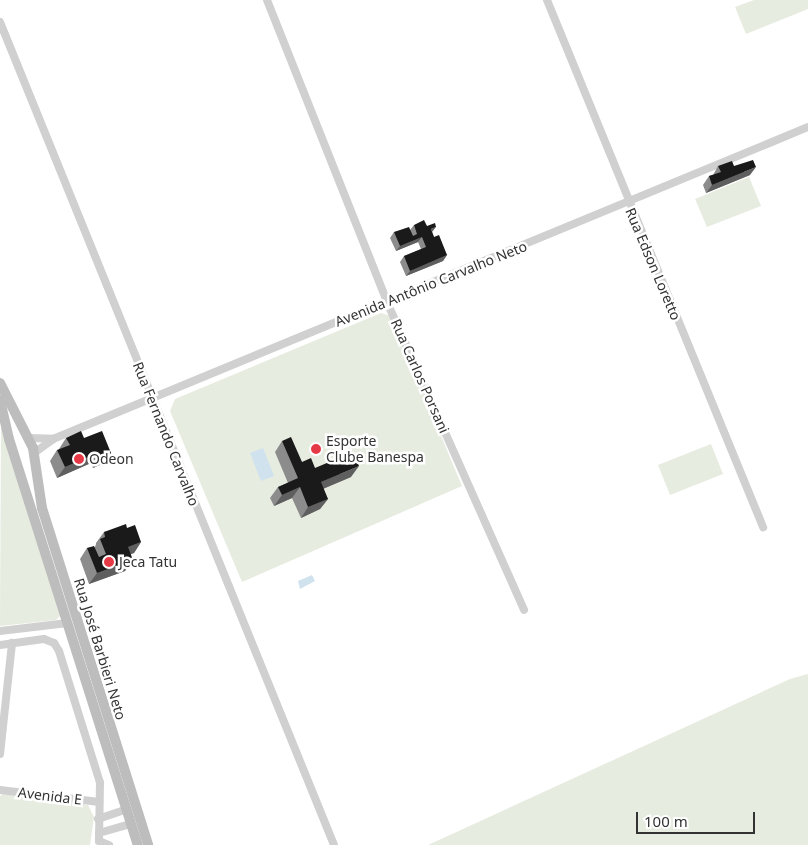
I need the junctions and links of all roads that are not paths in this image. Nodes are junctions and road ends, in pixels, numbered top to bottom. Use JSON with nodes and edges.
{"nodes":[{"id":1,"x":267,"y":0,"type":"edge"},
{"id":2,"x":547,"y":0,"type":"edge"},
{"id":3,"x":0,"y":22,"type":"edge"},
{"id":4,"x":808,"y":127,"type":"edge"},
{"id":5,"x":628,"y":203,"type":"junction"},
{"id":6,"x":387,"y":302,"type":"junction"},
{"id":7,"x":0,"y":383,"type":"edge"},
{"id":8,"x":151,"y":398,"type":"junction"},
{"id":9,"x":0,"y":400,"type":"edge"},
{"id":10,"x":28,"y":436,"type":"junction"},
{"id":11,"x":9,"y":439,"type":"junction"},
{"id":12,"x":53,"y":439,"type":"junction"},
{"id":13,"x":35,"y":457,"type":"junction"},
{"id":14,"x":18,"y":466,"type":"junction"},
{"id":15,"x":763,"y":527,"type":"dead end"},
{"id":16,"x":524,"y":610,"type":"dead end"},
{"id":17,"x":68,"y":623,"type":"junction"},
{"id":18,"x":0,"y":631,"type":"edge"},
{"id":19,"x":12,"y":643,"type":"junction"},
{"id":20,"x":0,"y":645,"type":"edge"},
{"id":21,"x":0,"y":754,"type":"edge"},
{"id":22,"x":0,"y":790,"type":"edge"},
{"id":23,"x":99,"y":802,"type":"junction"},
{"id":24,"x":127,"y":808,"type":"junction"},
{"id":25,"x":98,"y":819,"type":"junction"},
{"id":26,"x":131,"y":824,"type":"junction"},
{"id":27,"x":98,"y":840,"type":"edge"},
{"id":28,"x":108,"y":845,"type":"edge"},
{"id":29,"x":138,"y":845,"type":"edge"},
{"id":30,"x":148,"y":845,"type":"edge"},
{"id":31,"x":334,"y":845,"type":"edge"}],
"edges":[{"from":1,"to":6,"type":"street","name":"Rua Carlos Porsani"},
{"from":2,"to":5,"type":"street","name":"Rua Edson Loretto"},
{"from":3,"to":8,"type":"street","name":"Rua Fernando Carvalho"},
{"from":4,"to":5,"type":"street","name":"Avenida Antônio Carvalho Neto"},
{"from":5,"to":6,"type":"street","name":"Avenida Antônio Carvalho Neto"},
{"from":5,"to":15,"type":"street","name":"Rua Edson Loretto"},
{"from":6,"to":8,"type":"street","name":"Avenida Antônio Carvalho Neto"},
{"from":6,"to":16,"type":"street","name":"Rua Carlos Porsani"},
{"from":7,"to":10,"type":"main road"},
{"from":8,"to":12,"type":"street","name":"Avenida Antônio Carvalho Neto"},
{"from":8,"to":31,"type":"street","name":"Rua Fernando Carvalho"},
{"from":9,"to":11,"type":"main road"},
{"from":10,"to":11,"type":"main road"},
{"from":10,"to":12,"type":"street"},
{"from":10,"to":13,"type":"main road","name":"Rua José Barbieri Neto"},
{"from":11,"to":14,"type":"main road","name":"Rua José Barbieri Neto"},
{"from":12,"to":13,"type":"street"},
{"from":13,"to":14,"type":"main road"},
{"from":13,"to":30,"type":"main road","name":"Rua José Barbieri Neto"},
{"from":14,"to":17,"type":"main road","name":"Rua José Barbieri Neto"},
{"from":17,"to":18,"type":"street"},
{"from":17,"to":24,"type":"main road","name":"Rua José Barbieri Neto"},
{"from":19,"to":20,"type":"street"},
{"from":19,"to":21,"type":"street"},
{"from":19,"to":23,"type":"street"},
{"from":22,"to":23,"type":"street","name":"Avenida E"},
{"from":23,"to":25,"type":"street"},
{"from":24,"to":25,"type":"street"},
{"from":24,"to":26,"type":"main road","name":"Rua José Barbieri Neto"},
{"from":25,"to":27,"type":"street"},
{"from":26,"to":27,"type":"street"},
{"from":26,"to":29,"type":"main road","name":"Rua José Barbieri Neto"},
{"from":27,"to":28,"type":"street"}]}
